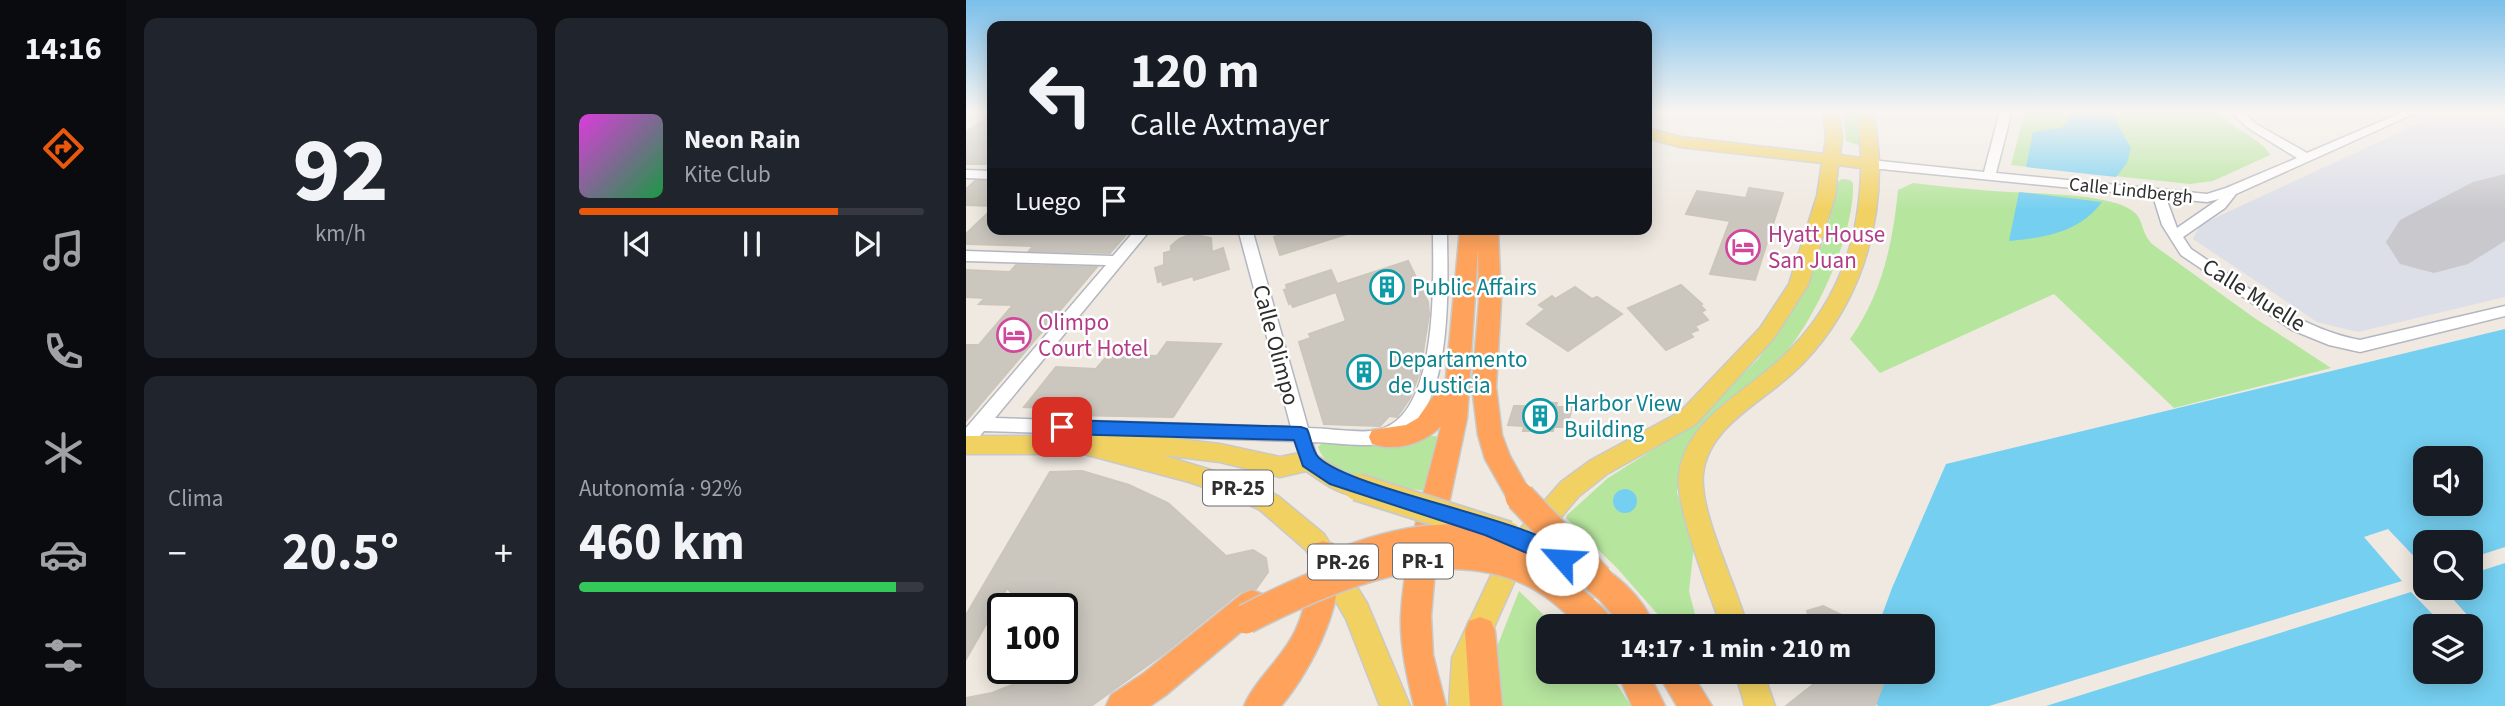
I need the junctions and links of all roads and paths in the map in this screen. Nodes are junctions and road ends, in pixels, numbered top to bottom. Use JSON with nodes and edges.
{"nodes":[{"id":1,"x":1697,"y":144,"type":"edge"},
{"id":2,"x":1833,"y":144,"type":"edge"},
{"id":3,"x":1869,"y":144,"type":"edge"},
{"id":4,"x":1998,"y":144,"type":"edge"},
{"id":5,"x":2282,"y":144,"type":"edge"},
{"id":6,"x":2338,"y":144,"type":"edge"},
{"id":7,"x":2306,"y":158,"type":"junction"},
{"id":8,"x":1830,"y":159,"type":"junction"},
{"id":9,"x":1871,"y":164,"type":"junction"},
{"id":10,"x":966,"y":174,"type":"edge"},
{"id":11,"x":987,"y":175,"type":"edge"},
{"id":12,"x":1989,"y":177,"type":"junction"},
{"id":13,"x":2231,"y":191,"type":"junction"},
{"id":14,"x":2159,"y":195,"type":"junction"},
{"id":15,"x":1139,"y":235,"type":"edge"},
{"id":16,"x":1247,"y":235,"type":"edge"},
{"id":17,"x":1440,"y":235,"type":"edge"},
{"id":18,"x":1470,"y":235,"type":"edge"},
{"id":19,"x":1488,"y":235,"type":"edge"},
{"id":20,"x":2177,"y":235,"type":"junction"},
{"id":21,"x":966,"y":256,"type":"edge"},
{"id":22,"x":1117,"y":261,"type":"junction"},
{"id":23,"x":2505,"y":312,"type":"edge"},
{"id":24,"x":1459,"y":373,"type":"junction"},
{"id":25,"x":982,"y":424,"type":"junction"},
{"id":26,"x":1301,"y":434,"type":"junction"},
{"id":27,"x":1381,"y":437,"type":"junction"},
{"id":28,"x":966,"y":442,"type":"edge"},
{"id":29,"x":1090,"y":447,"type":"junction"},
{"id":30,"x":1309,"y":461,"type":"junction"},
{"id":31,"x":1545,"y":549,"type":"junction"},
{"id":32,"x":1323,"y":553,"type":"junction"},
{"id":33,"x":1598,"y":579,"type":"junction"},
{"id":34,"x":1249,"y":612,"type":"junction"},
{"id":35,"x":1588,"y":614,"type":"edge"},
{"id":36,"x":1630,"y":614,"type":"edge"},
{"id":37,"x":1730,"y":614,"type":"edge"},
{"id":38,"x":1480,"y":631,"type":"junction"},
{"id":39,"x":1638,"y":684,"type":"edge"},
{"id":40,"x":1680,"y":684,"type":"edge"},
{"id":41,"x":1753,"y":684,"type":"edge"},
{"id":42,"x":1122,"y":706,"type":"edge"},
{"id":43,"x":1260,"y":706,"type":"edge"},
{"id":44,"x":1395,"y":706,"type":"edge"},
{"id":45,"x":1430,"y":706,"type":"edge"},
{"id":46,"x":1464,"y":706,"type":"edge"},
{"id":47,"x":1486,"y":706,"type":"edge"},
{"id":48,"x":1649,"y":706,"type":"edge"},
{"id":49,"x":1696,"y":706,"type":"edge"},
{"id":50,"x":1760,"y":706,"type":"edge"}],
"edges":[{"from":1,"to":8,"type":"main road","name":"Calle Lindbergh"},
{"from":2,"to":8,"type":"main road"},
{"from":3,"to":9,"type":"main road"},
{"from":4,"to":12,"type":"street"},
{"from":5,"to":7,"type":"street"},
{"from":6,"to":7,"type":"street","name":"Calle Lindbergh"},
{"from":7,"to":13,"type":"street","name":"Calle Lindbergh"},
{"from":8,"to":9,"type":"main road","name":"Calle Lindbergh"},
{"from":8,"to":38,"type":"main road"},
{"from":9,"to":12,"type":"street","name":"Calle Lindbergh"},
{"from":9,"to":37,"type":"main road"},
{"from":10,"to":11,"type":"street"},
{"from":12,"to":14,"type":"street","name":"Calle Lindbergh"},
{"from":13,"to":14,"type":"street","name":"Calle Lindbergh"},
{"from":13,"to":20,"type":"street"},
{"from":14,"to":20,"type":"street","name":"Calle Muelle"},
{"from":15,"to":22,"type":"street"},
{"from":16,"to":26,"type":"street","name":"Calle Olimpo"},
{"from":17,"to":27,"type":"street"},
{"from":18,"to":24,"type":"highway","number":"PR-1"},
{"from":19,"to":33,"type":"highway","bridge":true},
{"from":20,"to":23,"type":"street","name":"Calle Muelle"},
{"from":21,"to":22,"type":"street"},
{"from":22,"to":25,"type":"street"},
{"from":24,"to":27,"type":"highway"},
{"from":24,"to":45,"type":"highway","number":"PR-1"},
{"from":25,"to":26,"type":"street"},
{"from":25,"to":28,"type":"street"},
{"from":26,"to":27,"type":"street"},
{"from":26,"to":30,"type":"street","name":"Calle Olimpo"},
{"from":28,"to":29,"type":"main road","number":"PR-25"},
{"from":29,"to":30,"type":"main road","number":"PR-25"},
{"from":29,"to":32,"type":"main road","number":"PR-25"},
{"from":30,"to":31,"type":"main road","bridge":true},
{"from":31,"to":33,"type":"highway","number":"PR-26","bridge":true},
{"from":31,"to":34,"type":"highway","number":"PR-26","bridge":true},
{"from":32,"to":43,"type":"highway"},
{"from":32,"to":44,"type":"main road","number":"PR-25"},
{"from":33,"to":36,"type":"highway"},
{"from":34,"to":35,"type":"highway","bridge":true},
{"from":34,"to":42,"type":"highway","number":"PR-26"},
{"from":38,"to":46,"type":"main road"},
{"from":38,"to":47,"type":"highway"},
{"from":39,"to":48,"type":"highway"},
{"from":40,"to":49,"type":"highway"},
{"from":41,"to":50,"type":"main road"}]}
